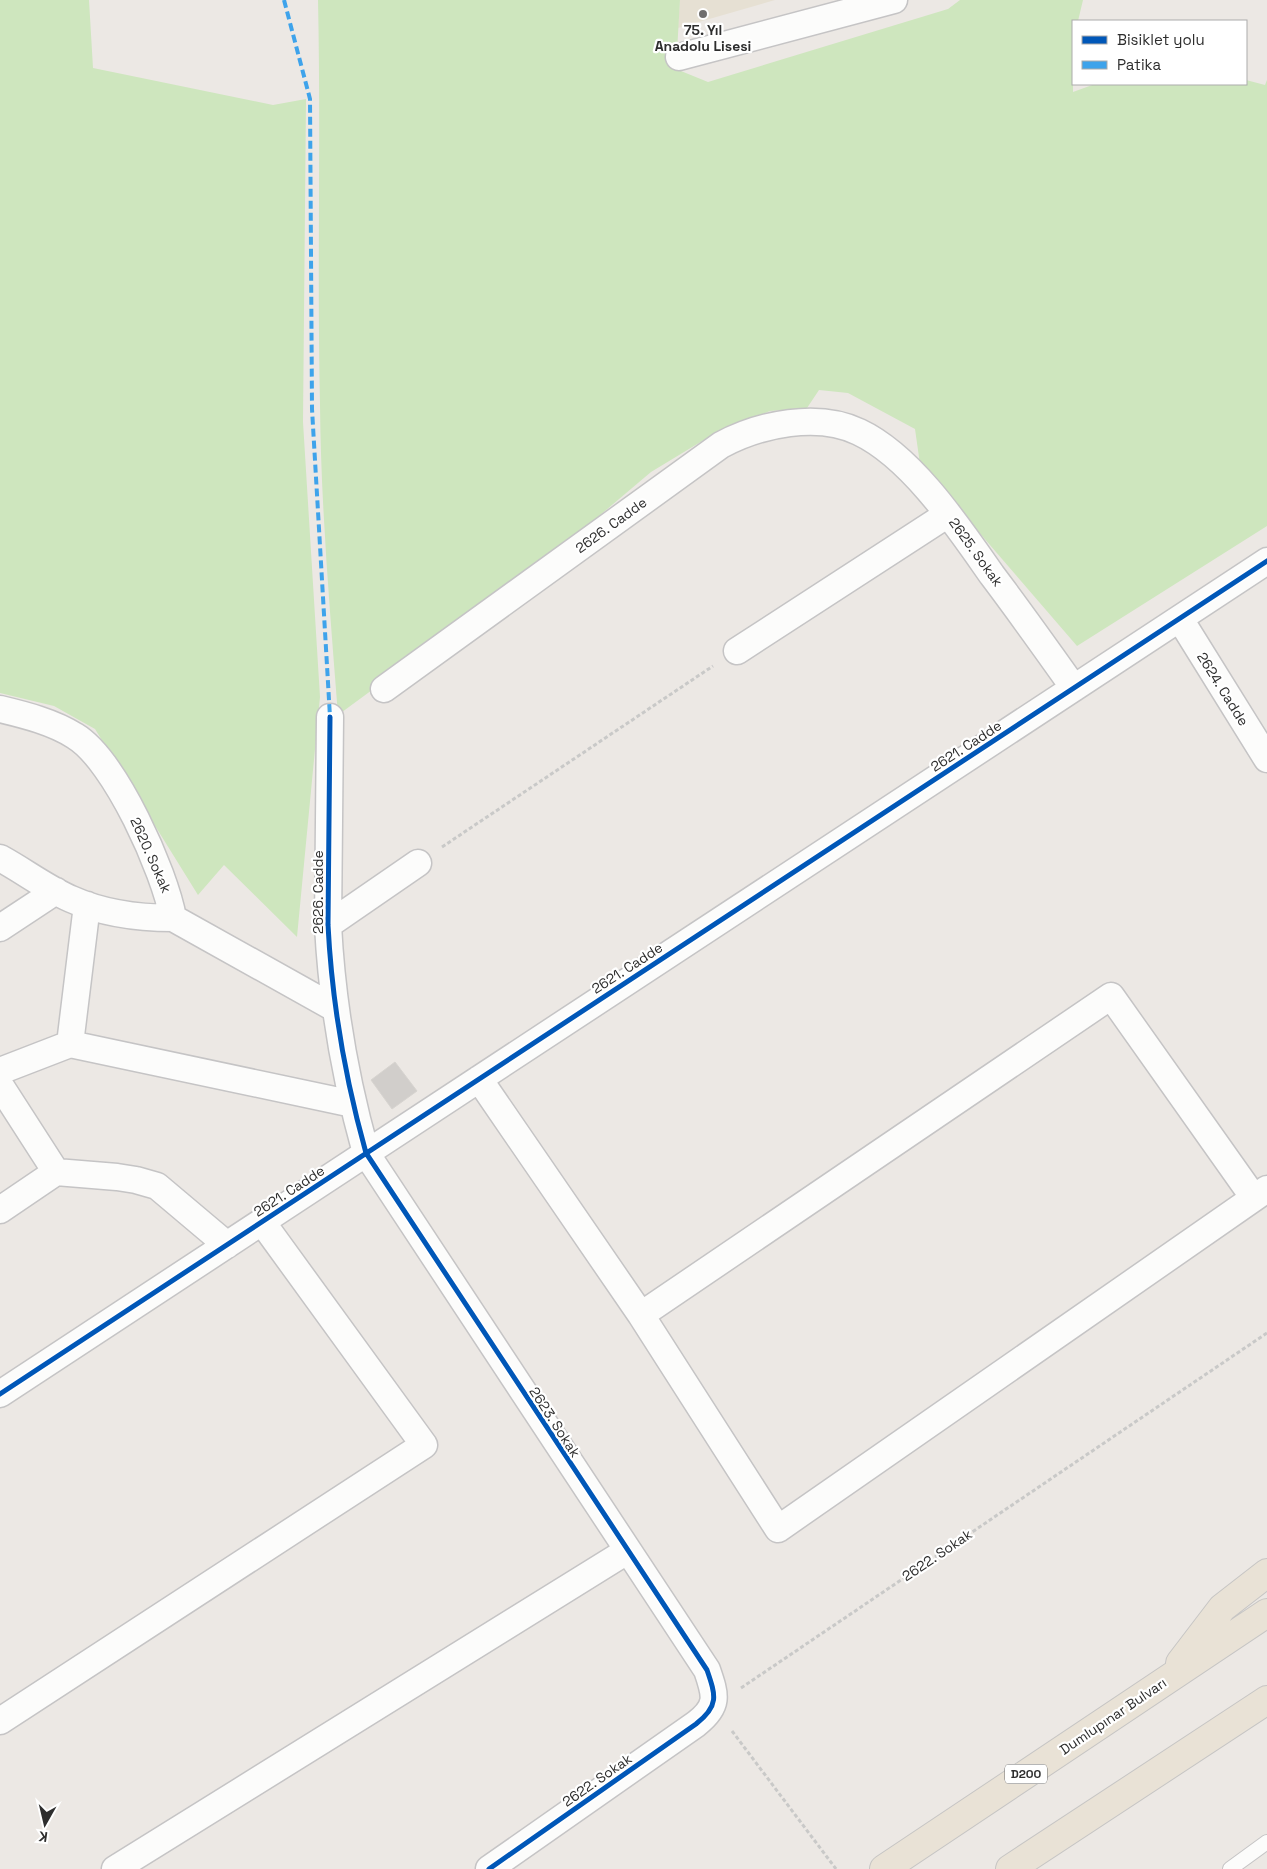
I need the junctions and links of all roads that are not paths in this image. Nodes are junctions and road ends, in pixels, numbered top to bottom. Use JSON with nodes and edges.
{"nodes":[{"id":1,"x":894,"y":0,"type":"edge"},
{"id":2,"x":679,"y":57,"type":"dead end"},
{"id":3,"x":860,"y":432,"type":"joint"},
{"id":4,"x":948,"y":514,"type":"junction"},
{"id":5,"x":1267,"y":562,"type":"edge"},
{"id":6,"x":1180,"y":619,"type":"junction"},
{"id":7,"x":737,"y":651,"type":"road end"},
{"id":8,"x":1074,"y":688,"type":"junction"},
{"id":9,"x":384,"y":689,"type":"dead end"},
{"id":10,"x":0,"y":709,"type":"edge"},
{"id":11,"x":330,"y":718,"type":"dead end"},
{"id":12,"x":1267,"y":759,"type":"edge"},
{"id":13,"x":0,"y":858,"type":"edge"},
{"id":14,"x":418,"y":863,"type":"road end"},
{"id":15,"x":56,"y":891,"type":"junction"},
{"id":16,"x":87,"y":905,"type":"junction"},
{"id":17,"x":173,"y":918,"type":"junction"},
{"id":18,"x":328,"y":925,"type":"junction"},
{"id":19,"x":0,"y":928,"type":"edge"},
{"id":20,"x":336,"y":1009,"type":"junction"},
{"id":21,"x":70,"y":1044,"type":"junction"},
{"id":22,"x":0,"y":1071,"type":"edge"},
{"id":23,"x":479,"y":1079,"type":"junction"},
{"id":24,"x":0,"y":1085,"type":"edge"},
{"id":25,"x":353,"y":1104,"type":"junction"},
{"id":26,"x":366,"y":1153,"type":"junction"},
{"id":27,"x":56,"y":1172,"type":"junction"},
{"id":28,"x":1260,"y":1194,"type":"edge"},
{"id":29,"x":0,"y":1210,"type":"edge"},
{"id":30,"x":262,"y":1222,"type":"junction"},
{"id":31,"x":226,"y":1245,"type":"junction"},
{"id":32,"x":641,"y":1315,"type":"junction"},
{"id":33,"x":0,"y":1394,"type":"edge"},
{"id":34,"x":627,"y":1550,"type":"junction"},
{"id":35,"x":1267,"y":1574,"type":"edge"},
{"id":36,"x":1267,"y":1612,"type":"edge"},
{"id":37,"x":1168,"y":1679,"type":"junction"},
{"id":38,"x":1267,"y":1700,"type":"edge"},
{"id":39,"x":713,"y":1707,"type":"joint"},
{"id":40,"x":1267,"y":1717,"type":"edge"},
{"id":41,"x":0,"y":1721,"type":"edge"},
{"id":42,"x":1208,"y":1739,"type":"junction"},
{"id":43,"x":1267,"y":1842,"type":"edge"},
{"id":44,"x":115,"y":1869,"type":"edge"},
{"id":45,"x":490,"y":1869,"type":"edge"},
{"id":46,"x":884,"y":1869,"type":"edge"},
{"id":47,"x":1010,"y":1869,"type":"edge"},
{"id":48,"x":1230,"y":1869,"type":"edge"}],
"edges":[{"from":1,"to":2,"type":"street"},
{"from":3,"to":4,"type":"street","name":"2625. Sokak"},
{"from":3,"to":9,"type":"street","name":"2626. Cadde"},
{"from":4,"to":7,"type":"street"},
{"from":4,"to":8,"type":"street","name":"2625. Sokak"},
{"from":5,"to":6,"type":"street","name":"2621. Cadde"},
{"from":6,"to":8,"type":"street","name":"2621. Cadde"},
{"from":6,"to":12,"type":"street","name":"2624. Cadde"},
{"from":8,"to":23,"type":"street","name":"2621. Cadde"},
{"from":10,"to":17,"type":"street","name":"2620. Sokak"},
{"from":11,"to":18,"type":"street","name":"2626. Cadde"},
{"from":13,"to":15,"type":"street"},
{"from":14,"to":18,"type":"street"},
{"from":15,"to":16,"type":"street"},
{"from":15,"to":19,"type":"street"},
{"from":16,"to":17,"type":"street"},
{"from":16,"to":21,"type":"street"},
{"from":17,"to":20,"type":"street"},
{"from":18,"to":20,"type":"street","name":"2626. Cadde"},
{"from":20,"to":25,"type":"street","name":"2626. Cadde"},
{"from":21,"to":22,"type":"street"},
{"from":21,"to":25,"type":"street"},
{"from":23,"to":26,"type":"street","name":"2621. Cadde"},
{"from":23,"to":32,"type":"street"},
{"from":24,"to":27,"type":"street"},
{"from":25,"to":26,"type":"street","name":"2626. Cadde"},
{"from":26,"to":30,"type":"street","name":"2621. Cadde"},
{"from":26,"to":34,"type":"street","name":"2623. Sokak"},
{"from":27,"to":29,"type":"street"},
{"from":27,"to":31,"type":"street"},
{"from":28,"to":32,"type":"street"},
{"from":28,"to":32,"type":"street"},
{"from":30,"to":31,"type":"street","name":"2621. Cadde"},
{"from":30,"to":41,"type":"street"},
{"from":31,"to":33,"type":"street","name":"2621. Cadde"},
{"from":34,"to":39,"type":"street","name":"2623. Sokak"},
{"from":34,"to":44,"type":"street"},
{"from":35,"to":37,"type":"highway"},
{"from":36,"to":37,"type":"highway","name":"Dumlupınar Bulvarı","number":"D200"},
{"from":37,"to":46,"type":"highway","name":"Dumlupınar Bulvarı","number":"D200"},
{"from":38,"to":42,"type":"highway"},
{"from":39,"to":45,"type":"street","name":"2622. Sokak"},
{"from":40,"to":42,"type":"highway"},
{"from":42,"to":47,"type":"highway"},
{"from":43,"to":48,"type":"lane"}]}
